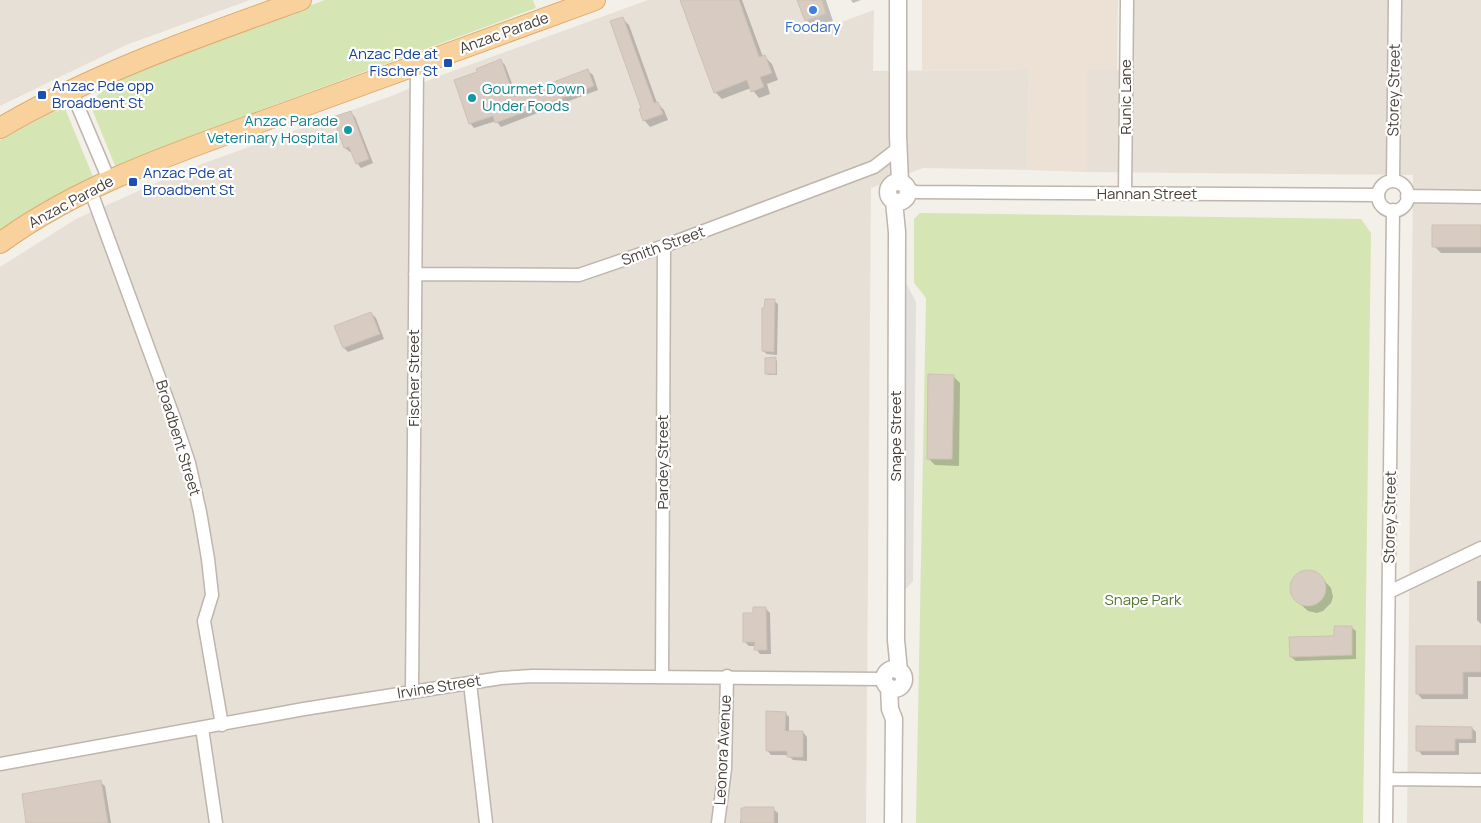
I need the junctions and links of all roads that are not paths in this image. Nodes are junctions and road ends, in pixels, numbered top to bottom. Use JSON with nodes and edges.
{"nodes":[{"id":1,"x":301,"y":0,"type":"edge"},
{"id":2,"x":595,"y":0,"type":"edge"},
{"id":3,"x":898,"y":0,"type":"edge"},
{"id":4,"x":1126,"y":0,"type":"edge"},
{"id":5,"x":1395,"y":0,"type":"edge"},
{"id":6,"x":417,"y":65,"type":"junction"},
{"id":7,"x":71,"y":90,"type":"junction"},
{"id":8,"x":0,"y":128,"type":"edge"},
{"id":9,"x":897,"y":143,"type":"junction"},
{"id":10,"x":109,"y":180,"type":"junction"},
{"id":11,"x":1393,"y":181,"type":"junction"},
{"id":12,"x":90,"y":189,"type":"junction"},
{"id":13,"x":903,"y":192,"type":"junction"},
{"id":14,"x":1125,"y":194,"type":"junction"},
{"id":15,"x":1378,"y":195,"type":"junction"},
{"id":16,"x":1407,"y":196,"type":"junction"},
{"id":17,"x":1481,"y":197,"type":"edge"},
{"id":18,"x":1393,"y":210,"type":"junction"},
{"id":19,"x":0,"y":243,"type":"edge"},
{"id":20,"x":664,"y":246,"type":"junction"},
{"id":21,"x":415,"y":274,"type":"junction"},
{"id":22,"x":1481,"y":548,"type":"edge"},
{"id":23,"x":1389,"y":592,"type":"junction"},
{"id":24,"x":727,"y":676,"type":"junction"},
{"id":25,"x":662,"y":677,"type":"junction"},
{"id":26,"x":892,"y":679,"type":"junction"},
{"id":27,"x":470,"y":683,"type":"junction"},
{"id":28,"x":412,"y":692,"type":"junction"},
{"id":29,"x":222,"y":724,"type":"junction"},
{"id":30,"x":202,"y":728,"type":"junction"},
{"id":31,"x":0,"y":764,"type":"edge"},
{"id":32,"x":1387,"y":779,"type":"junction"},
{"id":33,"x":1481,"y":780,"type":"edge"},
{"id":34,"x":216,"y":823,"type":"edge"},
{"id":35,"x":486,"y":823,"type":"edge"},
{"id":36,"x":718,"y":823,"type":"edge"},
{"id":37,"x":893,"y":823,"type":"edge"},
{"id":38,"x":1386,"y":823,"type":"edge"}],
"edges":[{"from":1,"to":7,"type":"main road"},
{"from":2,"to":6,"type":"main road","name":"Anzac Parade"},
{"from":3,"to":9,"type":"street","name":"Snape Street"},
{"from":4,"to":14,"type":"street","name":"Runic Lane"},
{"from":5,"to":11,"type":"street","name":"Storey Street"},
{"from":6,"to":10,"type":"main road","name":"Anzac Parade"},
{"from":6,"to":21,"type":"street","name":"Fischer Street"},
{"from":7,"to":8,"type":"main road"},
{"from":7,"to":10,"type":"street"},
{"from":9,"to":13,"type":"street","name":"Snape Street"},
{"from":9,"to":20,"type":"street","name":"Smith Street"},
{"from":10,"to":12,"type":"main road","name":"Anzac Parade"},
{"from":11,"to":15,"type":"street"},
{"from":11,"to":16,"type":"street"},
{"from":12,"to":19,"type":"main road","name":"Anzac Parade"},
{"from":12,"to":29,"type":"street","name":"Broadbent Street"},
{"from":13,"to":14,"type":"street","name":"Hannan Street"},
{"from":13,"to":26,"type":"street","name":"Snape Street"},
{"from":14,"to":15,"type":"street","name":"Hannan Street"},
{"from":15,"to":18,"type":"street"},
{"from":16,"to":17,"type":"street"},
{"from":16,"to":18,"type":"street"},
{"from":18,"to":23,"type":"street","name":"Storey Street"},
{"from":20,"to":21,"type":"street","name":"Smith Street"},
{"from":20,"to":25,"type":"street","name":"Pardey Street"},
{"from":21,"to":28,"type":"street","name":"Fischer Street"},
{"from":22,"to":23,"type":"street"},
{"from":23,"to":32,"type":"street","name":"Storey Street"},
{"from":24,"to":25,"type":"street","name":"Irvine Street"},
{"from":24,"to":26,"type":"street","name":"Irvine Street"},
{"from":24,"to":36,"type":"street","name":"Leonora Avenue"},
{"from":25,"to":27,"type":"street","name":"Irvine Street"},
{"from":26,"to":37,"type":"street","name":"Snape Street"},
{"from":27,"to":28,"type":"street","name":"Irvine Street"},
{"from":27,"to":35,"type":"street"},
{"from":28,"to":29,"type":"street","name":"Irvine Street"},
{"from":29,"to":30,"type":"street","name":"Irvine Street"},
{"from":30,"to":31,"type":"street","name":"Irvine Street"},
{"from":30,"to":34,"type":"street"},
{"from":32,"to":33,"type":"street"},
{"from":32,"to":38,"type":"street","name":"Storey Street"}]}
